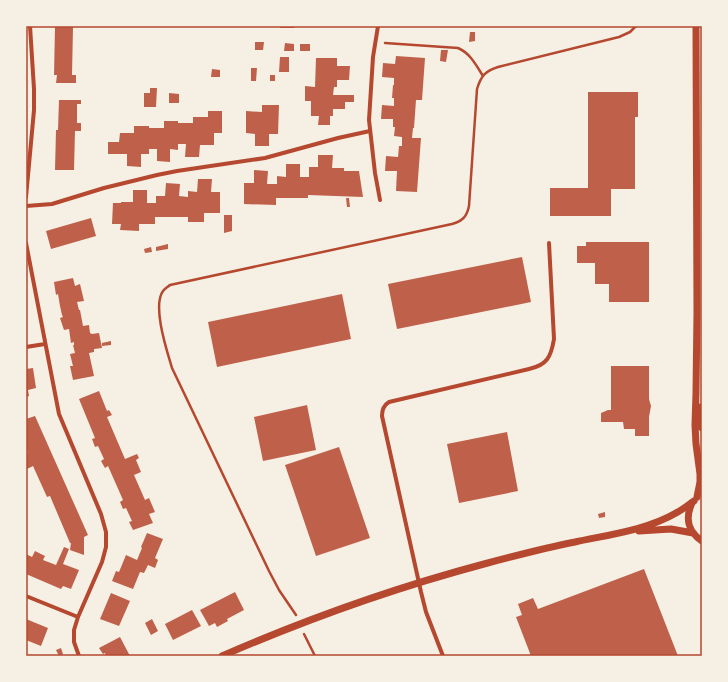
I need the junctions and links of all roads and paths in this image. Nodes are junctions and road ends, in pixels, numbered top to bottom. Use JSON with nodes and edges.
{"nodes":[{"id":1,"x":30,"y":26,"type":"edge"},
{"id":2,"x":378,"y":26,"type":"edge"},
{"id":3,"x":636,"y":26,"type":"edge"},
{"id":4,"x":696,"y":26,"type":"edge"},
{"id":5,"x":375,"y":42,"type":"junction"},
{"id":6,"x":483,"y":76,"type":"junction"},
{"id":7,"x":370,"y":131,"type":"junction"},
{"id":8,"x":26,"y":197,"type":"edge"},
{"id":9,"x":380,"y":200,"type":"dead end"},
{"id":10,"x":26,"y":206,"type":"edge"},
{"id":11,"x":26,"y":243,"type":"edge"},
{"id":12,"x":549,"y":243,"type":"dead end"},
{"id":13,"x":45,"y":344,"type":"junction"},
{"id":14,"x":26,"y":347,"type":"edge"},
{"id":15,"x":696,"y":393,"type":"junction"},
{"id":16,"x":702,"y":428,"type":"edge"},
{"id":17,"x":698,"y":497,"type":"edge"},
{"id":18,"x":625,"y":532,"type":"junction"},
{"id":19,"x":693,"y":533,"type":"junction"},
{"id":20,"x":702,"y":541,"type":"edge"},
{"id":21,"x":418,"y":582,"type":"junction"},
{"id":22,"x":26,"y":596,"type":"edge"},
{"id":23,"x":78,"y":617,"type":"junction"},
{"id":24,"x":300,"y":624,"type":"junction"},
{"id":25,"x":79,"y":656,"type":"edge"},
{"id":26,"x":222,"y":656,"type":"edge"},
{"id":27,"x":315,"y":656,"type":"edge"},
{"id":28,"x":443,"y":656,"type":"edge"}],
"edges":[{"from":1,"to":8,"type":"street"},
{"from":2,"to":5,"type":"street"},
{"from":3,"to":6,"type":"path"},
{"from":4,"to":15,"type":"street"},
{"from":5,"to":6,"type":"path"},
{"from":5,"to":7,"type":"street"},
{"from":6,"to":24,"type":"path"},
{"from":7,"to":9,"type":"street"},
{"from":7,"to":10,"type":"street"},
{"from":11,"to":13,"type":"street"},
{"from":12,"to":21,"type":"street"},
{"from":13,"to":14,"type":"street"},
{"from":13,"to":23,"type":"street"},
{"from":15,"to":16,"type":"street"},
{"from":15,"to":17,"type":"street"},
{"from":17,"to":18,"type":"street"},
{"from":17,"to":19,"type":"street"},
{"from":18,"to":19,"type":"street"},
{"from":18,"to":21,"type":"street"},
{"from":19,"to":20,"type":"street"},
{"from":21,"to":24,"type":"street"},
{"from":21,"to":28,"type":"street"},
{"from":22,"to":23,"type":"street"},
{"from":23,"to":25,"type":"street"},
{"from":24,"to":26,"type":"street"},
{"from":24,"to":27,"type":"path"}]}
